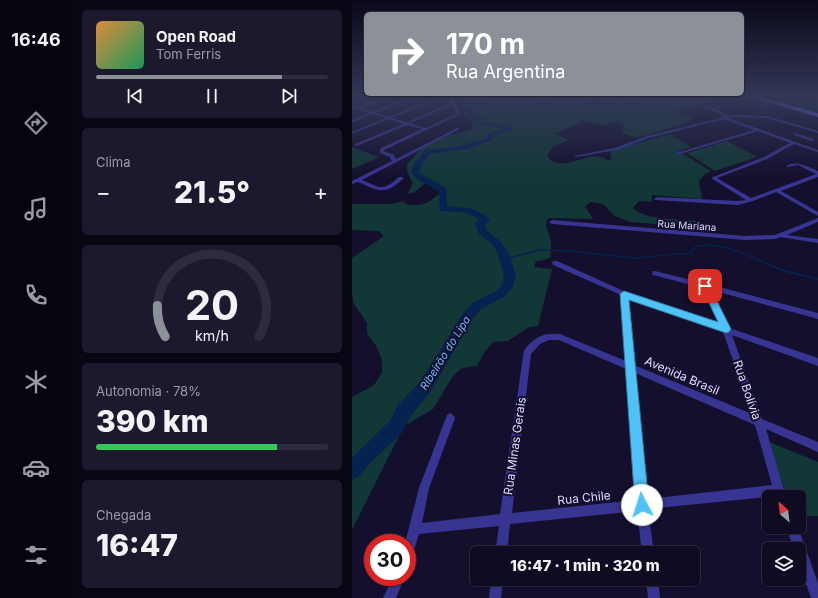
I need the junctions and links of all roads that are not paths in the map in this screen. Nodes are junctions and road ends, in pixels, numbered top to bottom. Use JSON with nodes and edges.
{"nodes":[{"id":1,"x":374,"y":124,"type":"edge"},
{"id":2,"x":406,"y":124,"type":"joint"},
{"id":3,"x":437,"y":124,"type":"edge"},
{"id":4,"x":699,"y":124,"type":"edge"},
{"id":5,"x":740,"y":124,"type":"edge"},
{"id":6,"x":795,"y":124,"type":"edge"},
{"id":7,"x":425,"y":129,"type":"junction"},
{"id":8,"x":458,"y":129,"type":"dead end"},
{"id":9,"x":758,"y":130,"type":"junction"},
{"id":10,"x":818,"y":132,"type":"edge"},
{"id":11,"x":352,"y":133,"type":"edge"},
{"id":12,"x":795,"y":134,"type":"dead end"},
{"id":13,"x":818,"y":136,"type":"edge"},
{"id":14,"x":815,"y":140,"type":"edge"},
{"id":15,"x":794,"y":142,"type":"junction"},
{"id":16,"x":356,"y":145,"type":"dead end"},
{"id":17,"x":804,"y":146,"type":"junction"},
{"id":18,"x":818,"y":151,"type":"edge"},
{"id":19,"x":678,"y":154,"type":"dead end"},
{"id":20,"x":576,"y":156,"type":"dead end"},
{"id":21,"x":394,"y":160,"type":"junction"},
{"id":22,"x":788,"y":166,"type":"dead end"},
{"id":23,"x":818,"y":174,"type":"edge"},
{"id":24,"x":401,"y":178,"type":"dead end"},
{"id":25,"x":358,"y":180,"type":"junction"},
{"id":26,"x":352,"y":183,"type":"edge"},
{"id":27,"x":778,"y":191,"type":"junction"},
{"id":28,"x":657,"y":199,"type":"dead end"},
{"id":29,"x":751,"y":200,"type":"junction"},
{"id":30,"x":818,"y":214,"type":"edge"},
{"id":31,"x":818,"y":220,"type":"edge"},
{"id":32,"x":552,"y":222,"type":"dead end"},
{"id":33,"x":780,"y":236,"type":"junction"},
{"id":34,"x":818,"y":241,"type":"edge"},
{"id":35,"x":555,"y":263,"type":"dead end"},
{"id":36,"x":655,"y":273,"type":"dead end"},
{"id":37,"x":705,"y":286,"type":"junction"},
{"id":38,"x":624,"y":294,"type":"junction"},
{"id":39,"x":816,"y":315,"type":"edge"},
{"id":40,"x":818,"y":323,"type":"edge"},
{"id":41,"x":726,"y":329,"type":"junction"},
{"id":42,"x":536,"y":341,"type":"joint"},
{"id":43,"x":818,"y":362,"type":"edge"},
{"id":44,"x":630,"y":366,"type":"junction"},
{"id":45,"x":450,"y":418,"type":"dead end"},
{"id":46,"x":759,"y":422,"type":"junction"},
{"id":47,"x":818,"y":447,"type":"edge"},
{"id":48,"x":779,"y":490,"type":"edge"},
{"id":49,"x":762,"y":495,"type":"edge"},
{"id":50,"x":642,"y":505,"type":"junction"},
{"id":51,"x":505,"y":518,"type":"junction"},
{"id":52,"x":416,"y":529,"type":"junction"},
{"id":53,"x":414,"y":534,"type":"edge"},
{"id":54,"x":794,"y":534,"type":"edge"},
{"id":55,"x":502,"y":546,"type":"edge"},
{"id":56,"x":647,"y":546,"type":"edge"},
{"id":57,"x":395,"y":586,"type":"edge"},
{"id":58,"x":496,"y":586,"type":"edge"},
{"id":59,"x":653,"y":586,"type":"edge"},
{"id":60,"x":389,"y":598,"type":"edge"},
{"id":61,"x":495,"y":598,"type":"edge"},
{"id":62,"x":654,"y":598,"type":"edge"},
{"id":63,"x":817,"y":598,"type":"edge"}],
"edges":[{"from":1,"to":11,"type":"street"},
{"from":2,"to":7,"type":"street"},
{"from":2,"to":16,"type":"street"},
{"from":3,"to":7,"type":"street"},
{"from":4,"to":20,"type":"street"},
{"from":5,"to":9,"type":"street"},
{"from":6,"to":10,"type":"street"},
{"from":7,"to":21,"type":"street"},
{"from":8,"to":21,"type":"street"},
{"from":9,"to":15,"type":"street"},
{"from":9,"to":19,"type":"street"},
{"from":12,"to":14,"type":"street"},
{"from":13,"to":14,"type":"street"},
{"from":14,"to":17,"type":"street"},
{"from":15,"to":17,"type":"street"},
{"from":15,"to":29,"type":"street"},
{"from":17,"to":18,"type":"street"},
{"from":21,"to":25,"type":"street"},
{"from":22,"to":23,"type":"street"},
{"from":23,"to":27,"type":"street"},
{"from":24,"to":25,"type":"street"},
{"from":25,"to":26,"type":"street"},
{"from":27,"to":29,"type":"street"},
{"from":27,"to":30,"type":"street"},
{"from":28,"to":29,"type":"street"},
{"from":31,"to":33,"type":"street","name":"Rua Mariana"},
{"from":32,"to":33,"type":"street","name":"Rua Mariana"},
{"from":33,"to":34,"type":"street"},
{"from":35,"to":38,"type":"street"},
{"from":36,"to":37,"type":"street"},
{"from":37,"to":39,"type":"street"},
{"from":37,"to":41,"type":"street","name":"Rua Bolívia"},
{"from":38,"to":41,"type":"street"},
{"from":38,"to":44,"type":"street"},
{"from":39,"to":40,"type":"street"},
{"from":41,"to":43,"type":"street"},
{"from":41,"to":46,"type":"street","name":"Rua Bolívia"},
{"from":42,"to":44,"type":"street","name":"Avenida Brasil"},
{"from":42,"to":51,"type":"street","name":"Rua Minas Gerais"},
{"from":44,"to":46,"type":"street","name":"Avenida Brasil"},
{"from":44,"to":50,"type":"street"},
{"from":45,"to":52,"type":"street"},
{"from":46,"to":47,"type":"street","name":"Avenida Brasil"},
{"from":46,"to":48,"type":"street","name":"Rua Bolívia"},
{"from":49,"to":50,"type":"street","name":"Rua Chile"},
{"from":50,"to":51,"type":"street","name":"Rua Chile"},
{"from":50,"to":56,"type":"street"},
{"from":51,"to":52,"type":"street","name":"Rua Chile"},
{"from":51,"to":55,"type":"street","name":"Rua Minas Gerais"},
{"from":52,"to":53,"type":"street"},
{"from":54,"to":63,"type":"street"},
{"from":57,"to":60,"type":"street"},
{"from":58,"to":61,"type":"street"},
{"from":59,"to":62,"type":"street"}]}
